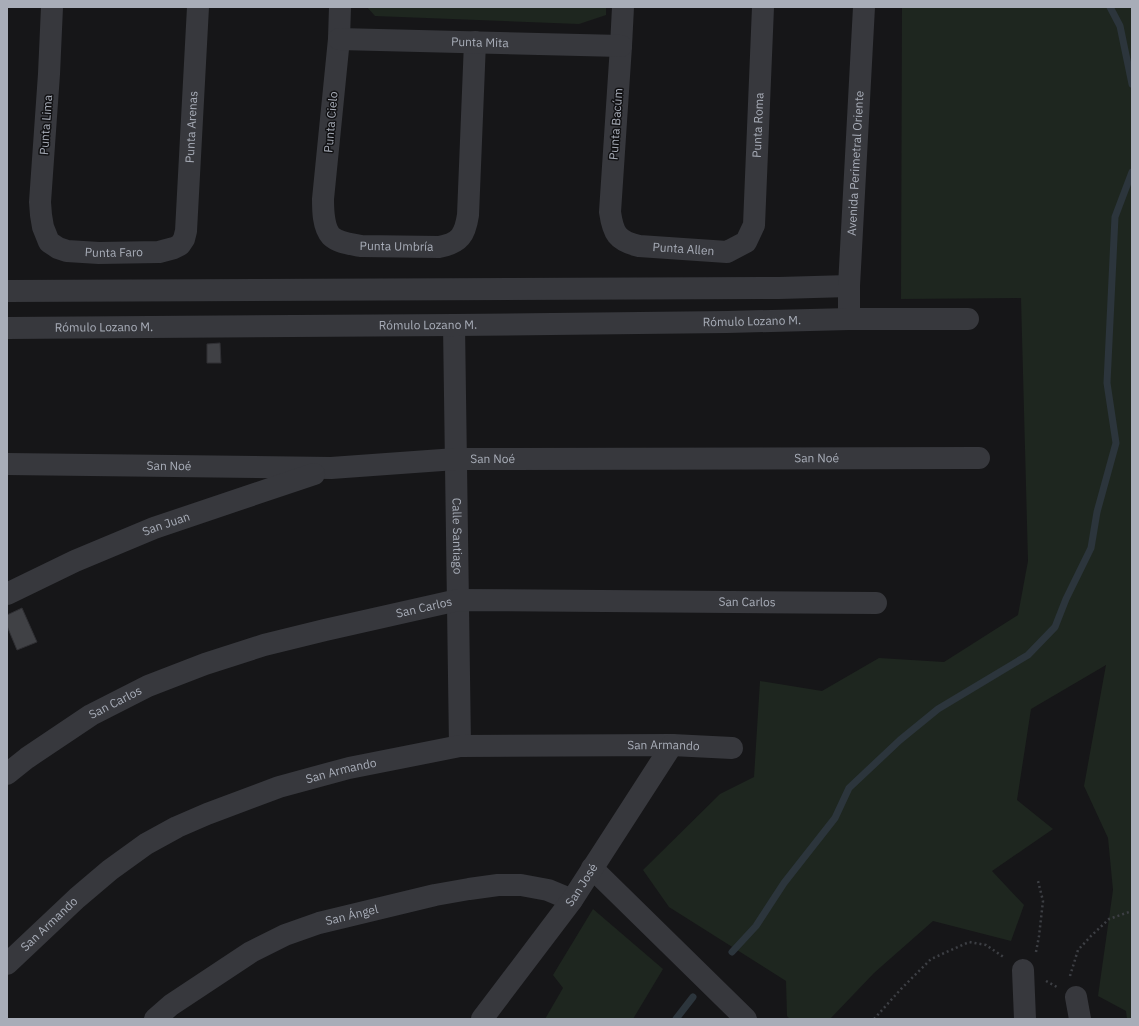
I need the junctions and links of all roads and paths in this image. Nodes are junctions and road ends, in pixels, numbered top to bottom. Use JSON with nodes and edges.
{"nodes":[{"id":1,"x":52,"y":7,"type":"edge"},
{"id":2,"x":198,"y":7,"type":"edge"},
{"id":3,"x":340,"y":7,"type":"edge"},
{"id":4,"x":623,"y":7,"type":"edge"},
{"id":5,"x":764,"y":7,"type":"edge"},
{"id":6,"x":864,"y":7,"type":"edge"},
{"id":7,"x":338,"y":39,"type":"junction"},
{"id":8,"x":475,"y":42,"type":"junction"},
{"id":9,"x":621,"y":46,"type":"junction"},
{"id":10,"x":331,"y":236,"type":"joint"},
{"id":11,"x":620,"y":238,"type":"joint"},
{"id":12,"x":49,"y":242,"type":"joint"},
{"id":13,"x":746,"y":242,"type":"joint"},
{"id":14,"x":180,"y":245,"type":"joint"},
{"id":15,"x":849,"y":286,"type":"junction"},
{"id":16,"x":7,"y":291,"type":"edge"},
{"id":17,"x":849,"y":319,"type":"junction"},
{"id":18,"x":968,"y":319,"type":"dead end"},
{"id":19,"x":454,"y":325,"type":"junction"},
{"id":20,"x":7,"y":328,"type":"edge"},
{"id":21,"x":979,"y":458,"type":"dead end"},
{"id":22,"x":456,"y":459,"type":"junction"},
{"id":23,"x":7,"y":464,"type":"edge"},
{"id":24,"x":331,"y":468,"type":"junction"},
{"id":25,"x":7,"y":594,"type":"edge"},
{"id":26,"x":458,"y":600,"type":"junction"},
{"id":27,"x":876,"y":603,"type":"dead end"},
{"id":28,"x":672,"y":745,"type":"junction"},
{"id":29,"x":460,"y":746,"type":"junction"},
{"id":30,"x":732,"y":748,"type":"dead end"},
{"id":31,"x":7,"y":774,"type":"edge"},
{"id":32,"x":592,"y":868,"type":"junction"},
{"id":33,"x":1038,"y":881,"type":"dead end"},
{"id":34,"x":572,"y":900,"type":"junction"},
{"id":35,"x":1132,"y":910,"type":"edge"},
{"id":36,"x":931,"y":959,"type":"dead end"},
{"id":37,"x":7,"y":964,"type":"edge"},
{"id":38,"x":1028,"y":964,"type":"joint"},
{"id":39,"x":1073,"y":987,"type":"joint"},
{"id":40,"x":155,"y":1019,"type":"edge"},
{"id":41,"x":482,"y":1019,"type":"edge"},
{"id":42,"x":746,"y":1019,"type":"edge"},
{"id":43,"x":874,"y":1019,"type":"edge"},
{"id":44,"x":1025,"y":1019,"type":"edge"},
{"id":45,"x":1080,"y":1019,"type":"edge"}],
"edges":[{"from":1,"to":12,"type":"street","name":"Punta Lima"},
{"from":2,"to":14,"type":"street","name":"Punta Arenas"},
{"from":3,"to":7,"type":"street","name":"Punta Cielo"},
{"from":4,"to":9,"type":"street","name":"Punta Bacúm"},
{"from":5,"to":13,"type":"street","name":"Punta Roma"},
{"from":6,"to":15,"type":"street","name":"Avenida Perimetral Oriente"},
{"from":7,"to":8,"type":"street","name":"Punta Mita"},
{"from":7,"to":10,"type":"street","name":"Punta Cielo"},
{"from":8,"to":9,"type":"street","name":"Punta Mita"},
{"from":8,"to":10,"type":"street","name":"Punta Umbría"},
{"from":9,"to":11,"type":"street","name":"Punta Bacúm"},
{"from":11,"to":13,"type":"street","name":"Punta Allen"},
{"from":12,"to":14,"type":"street","name":"Punta Faro"},
{"from":15,"to":16,"type":"street"},
{"from":15,"to":17,"type":"street","name":"Avenida Perimetral Oriente"},
{"from":17,"to":18,"type":"street","name":"Rómulo Lozano M."},
{"from":17,"to":19,"type":"street","name":"Rómulo Lozano M."},
{"from":19,"to":20,"type":"street","name":"Rómulo Lozano M."},
{"from":19,"to":22,"type":"street","name":"Calle Santiago"},
{"from":21,"to":22,"type":"street","name":"San Noé"},
{"from":22,"to":24,"type":"street","name":"San Noé"},
{"from":22,"to":26,"type":"street","name":"Calle Santiago"},
{"from":23,"to":24,"type":"street","name":"San Noé"},
{"from":24,"to":25,"type":"street","name":"San Juan"},
{"from":26,"to":27,"type":"street","name":"San Carlos"},
{"from":26,"to":29,"type":"street","name":"Calle Santiago"},
{"from":26,"to":31,"type":"street","name":"San Carlos"},
{"from":28,"to":29,"type":"street","name":"San Armando"},
{"from":28,"to":30,"type":"street","name":"San Armando"},
{"from":28,"to":32,"type":"street","name":"San José"},
{"from":29,"to":37,"type":"street","name":"San Armando"},
{"from":32,"to":34,"type":"street","name":"San José"},
{"from":32,"to":42,"type":"street"},
{"from":33,"to":38,"type":"path"},
{"from":34,"to":40,"type":"street","name":"San Ángel"},
{"from":34,"to":41,"type":"street","name":"San José"},
{"from":35,"to":39,"type":"path"},
{"from":36,"to":43,"type":"path"},
{"from":38,"to":44,"type":"street"},
{"from":39,"to":45,"type":"street"}]}
